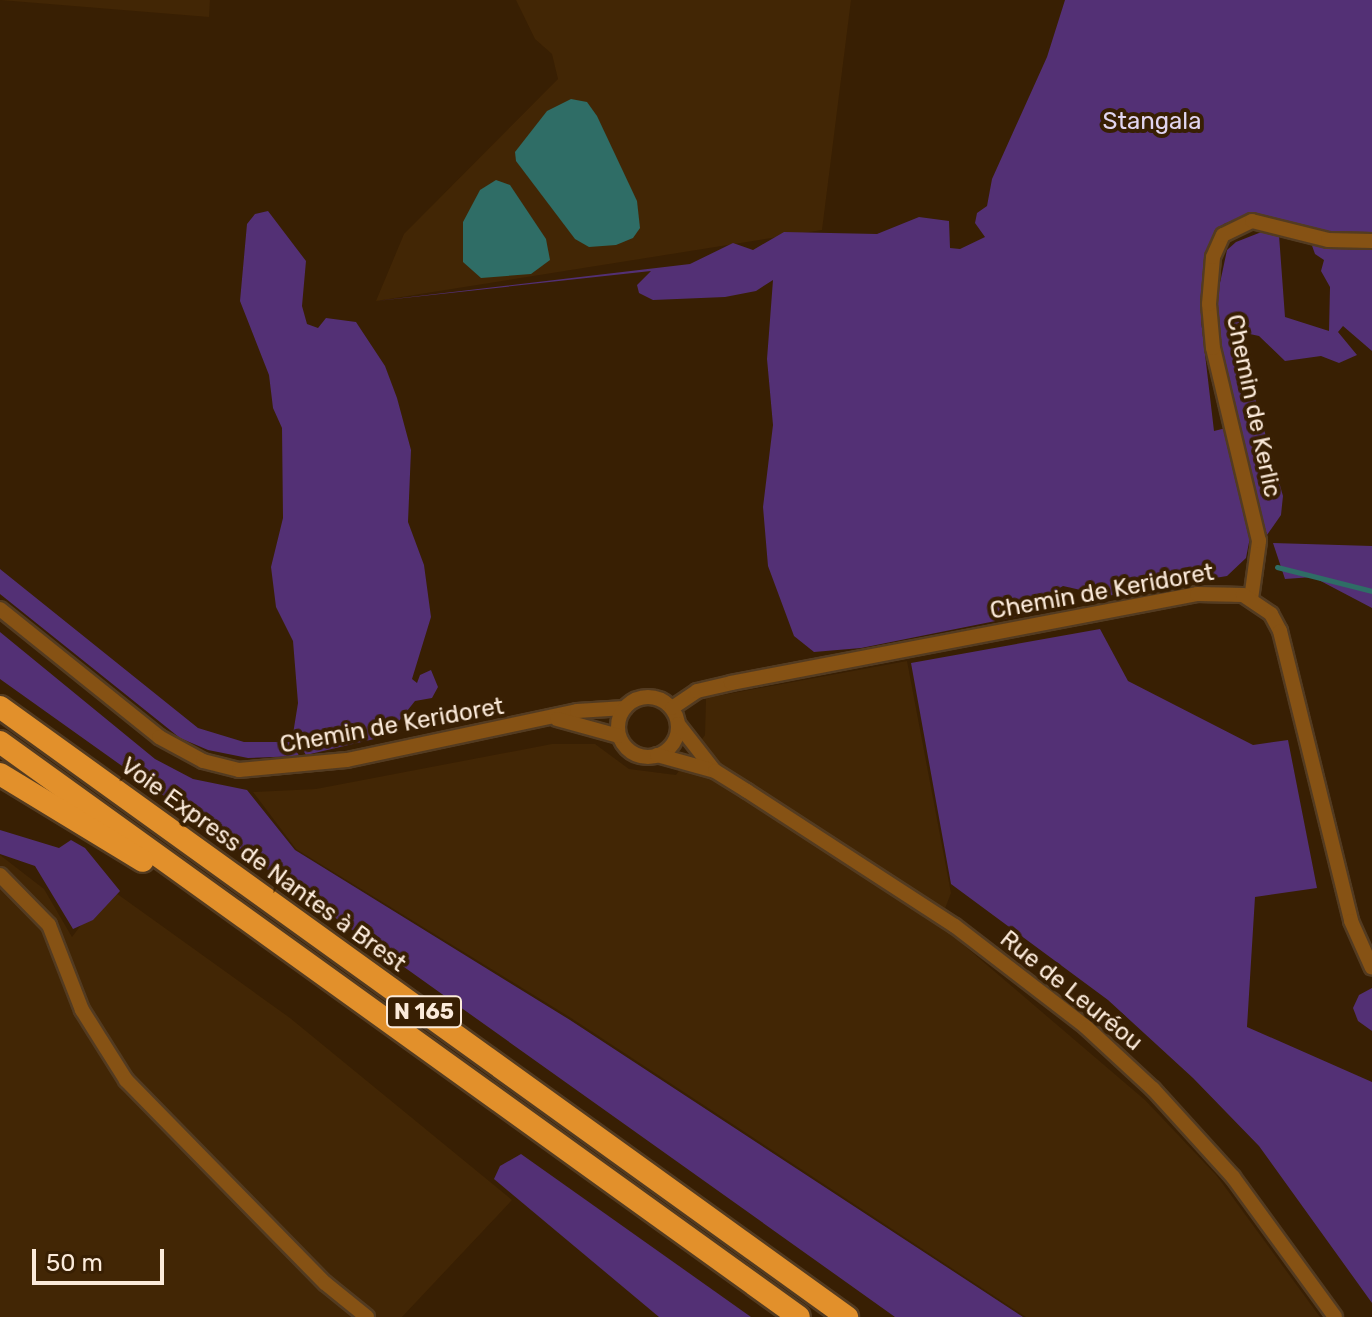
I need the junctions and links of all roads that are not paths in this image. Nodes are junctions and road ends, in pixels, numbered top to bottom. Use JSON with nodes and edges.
{"nodes":[{"id":1,"x":1372,"y":241,"type":"edge"},
{"id":2,"x":1251,"y":599,"type":"junction"},
{"id":3,"x":0,"y":609,"type":"edge"},
{"id":4,"x":0,"y":707,"type":"edge"},
{"id":5,"x":625,"y":708,"type":"junction"},
{"id":6,"x":672,"y":708,"type":"junction"},
{"id":7,"x":556,"y":719,"type":"junction"},
{"id":8,"x":678,"y":724,"type":"junction"},
{"id":9,"x":619,"y":736,"type":"junction"},
{"id":10,"x":0,"y":742,"type":"edge"},
{"id":11,"x":657,"y":755,"type":"junction"},
{"id":12,"x":715,"y":771,"type":"junction"},
{"id":13,"x":0,"y":774,"type":"edge"},
{"id":14,"x":0,"y":875,"type":"edge"},
{"id":15,"x":291,"y":952,"type":"junction"},
{"id":16,"x":1372,"y":968,"type":"edge"},
{"id":17,"x":367,"y":1317,"type":"edge"},
{"id":18,"x":799,"y":1317,"type":"edge"},
{"id":19,"x":847,"y":1317,"type":"edge"},
{"id":20,"x":1335,"y":1317,"type":"edge"}],
"edges":[{"from":1,"to":2,"type":"street","name":"Chemin de Kerlic"},
{"from":2,"to":6,"type":"street","name":"Chemin de Keridoret"},
{"from":2,"to":16,"type":"street"},
{"from":3,"to":7,"type":"street","name":"Chemin de Keridoret"},
{"from":4,"to":19,"type":"highway","name":"Voie Express de Nantes à Brest","number":"N 165"},
{"from":5,"to":6,"type":"street"},
{"from":5,"to":7,"type":"street","name":"Chemin de Keridoret"},
{"from":5,"to":9,"type":"street"},
{"from":6,"to":8,"type":"street"},
{"from":7,"to":9,"type":"street","name":"Chemin de Keridoret"},
{"from":8,"to":11,"type":"street"},
{"from":8,"to":12,"type":"street","name":"Rue de Leuréou"},
{"from":9,"to":11,"type":"street"},
{"from":10,"to":15,"type":"highway","number":"N 165"},
{"from":11,"to":12,"type":"street","name":"Rue de Leuréou"},
{"from":12,"to":20,"type":"street","name":"Rue de Leuréou"},
{"from":13,"to":15,"type":"highway"},
{"from":14,"to":17,"type":"street"},
{"from":15,"to":18,"type":"highway","number":"N 165"}]}
